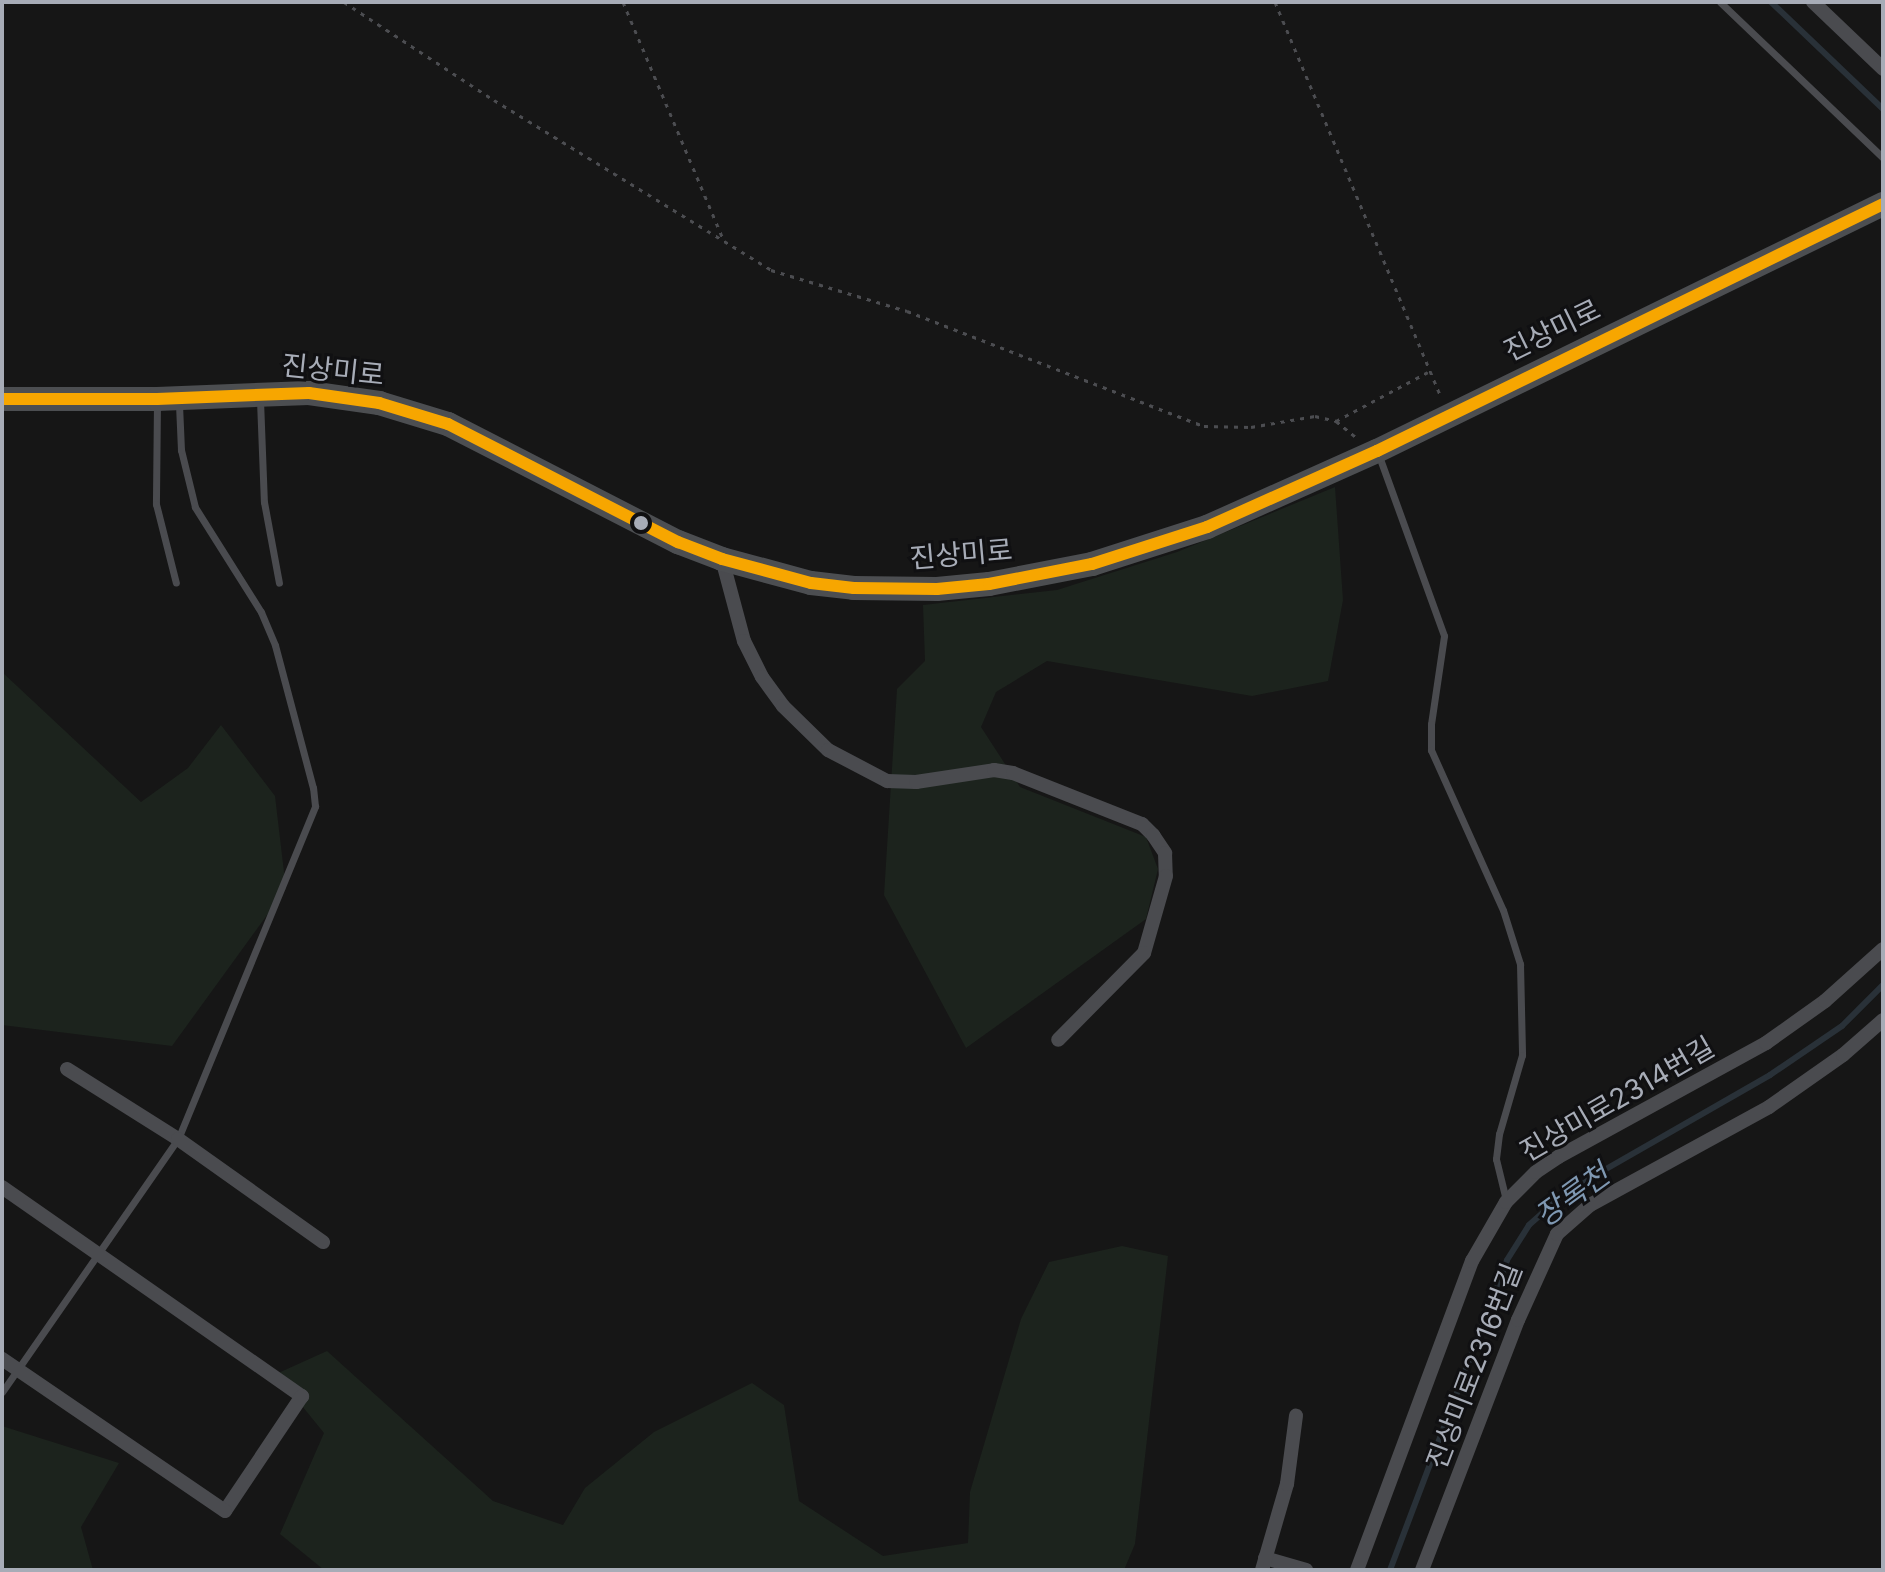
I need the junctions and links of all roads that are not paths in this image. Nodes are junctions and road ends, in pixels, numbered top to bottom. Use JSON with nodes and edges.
{"nodes":[{"id":1,"x":1720,"y":2,"type":"edge"},
{"id":2,"x":1813,"y":2,"type":"edge"},
{"id":3,"x":1883,"y":69,"type":"edge"},
{"id":4,"x":1883,"y":158,"type":"edge"},
{"id":5,"x":1883,"y":204,"type":"edge"},
{"id":6,"x":260,"y":394,"type":"junction"},
{"id":7,"x":2,"y":399,"type":"edge"},
{"id":8,"x":168,"y":399,"type":"junction"},
{"id":9,"x":1377,"y":451,"type":"junction"},
{"id":10,"x":722,"y":559,"type":"junction"},
{"id":11,"x":176,"y":583,"type":"dead end"},
{"id":12,"x":279,"y":583,"type":"dead end"},
{"id":13,"x":1883,"y":949,"type":"edge"},
{"id":14,"x":1883,"y":1020,"type":"edge"},
{"id":15,"x":1058,"y":1040,"type":"dead end"},
{"id":16,"x":67,"y":1069,"type":"dead end"},
{"id":17,"x":178,"y":1139,"type":"junction"},
{"id":18,"x":2,"y":1187,"type":"edge"},
{"id":19,"x":1506,"y":1202,"type":"junction"},
{"id":20,"x":323,"y":1242,"type":"dead end"},
{"id":21,"x":97,"y":1257,"type":"junction"},
{"id":22,"x":2,"y":1359,"type":"edge"},
{"id":23,"x":18,"y":1369,"type":"junction"},
{"id":24,"x":2,"y":1392,"type":"edge"},
{"id":25,"x":1296,"y":1416,"type":"dead end"},
{"id":26,"x":1264,"y":1564,"type":"edge"},
{"id":27,"x":1306,"y":1570,"type":"edge"},
{"id":28,"x":1357,"y":1570,"type":"edge"},
{"id":29,"x":1422,"y":1570,"type":"edge"}],
"edges":[{"from":1,"to":4,"type":"lane"},
{"from":2,"to":3,"type":"street"},
{"from":5,"to":9,"type":"main road","name":"진상미로"},
{"from":6,"to":8,"type":"main road","name":"진상미로"},
{"from":6,"to":10,"type":"main road","name":"진상미로"},
{"from":6,"to":12,"type":"lane"},
{"from":7,"to":8,"type":"main road","name":"진상미로"},
{"from":8,"to":11,"type":"lane"},
{"from":8,"to":17,"type":"lane"},
{"from":9,"to":10,"type":"main road","name":"진상미로"},
{"from":9,"to":19,"type":"lane"},
{"from":10,"to":15,"type":"street"},
{"from":13,"to":19,"type":"street","name":"진상미로2314번길"},
{"from":14,"to":29,"type":"street","name":"진상미로2316번길"},
{"from":16,"to":17,"type":"street"},
{"from":17,"to":20,"type":"street"},
{"from":17,"to":21,"type":"lane"},
{"from":18,"to":21,"type":"street"},
{"from":19,"to":28,"type":"street","name":"진상미로2314번길"},
{"from":21,"to":23,"type":"lane"},
{"from":21,"to":23,"type":"street"},
{"from":22,"to":23,"type":"street"},
{"from":23,"to":24,"type":"lane"},
{"from":25,"to":26,"type":"street"},
{"from":26,"to":27,"type":"street"}]}
